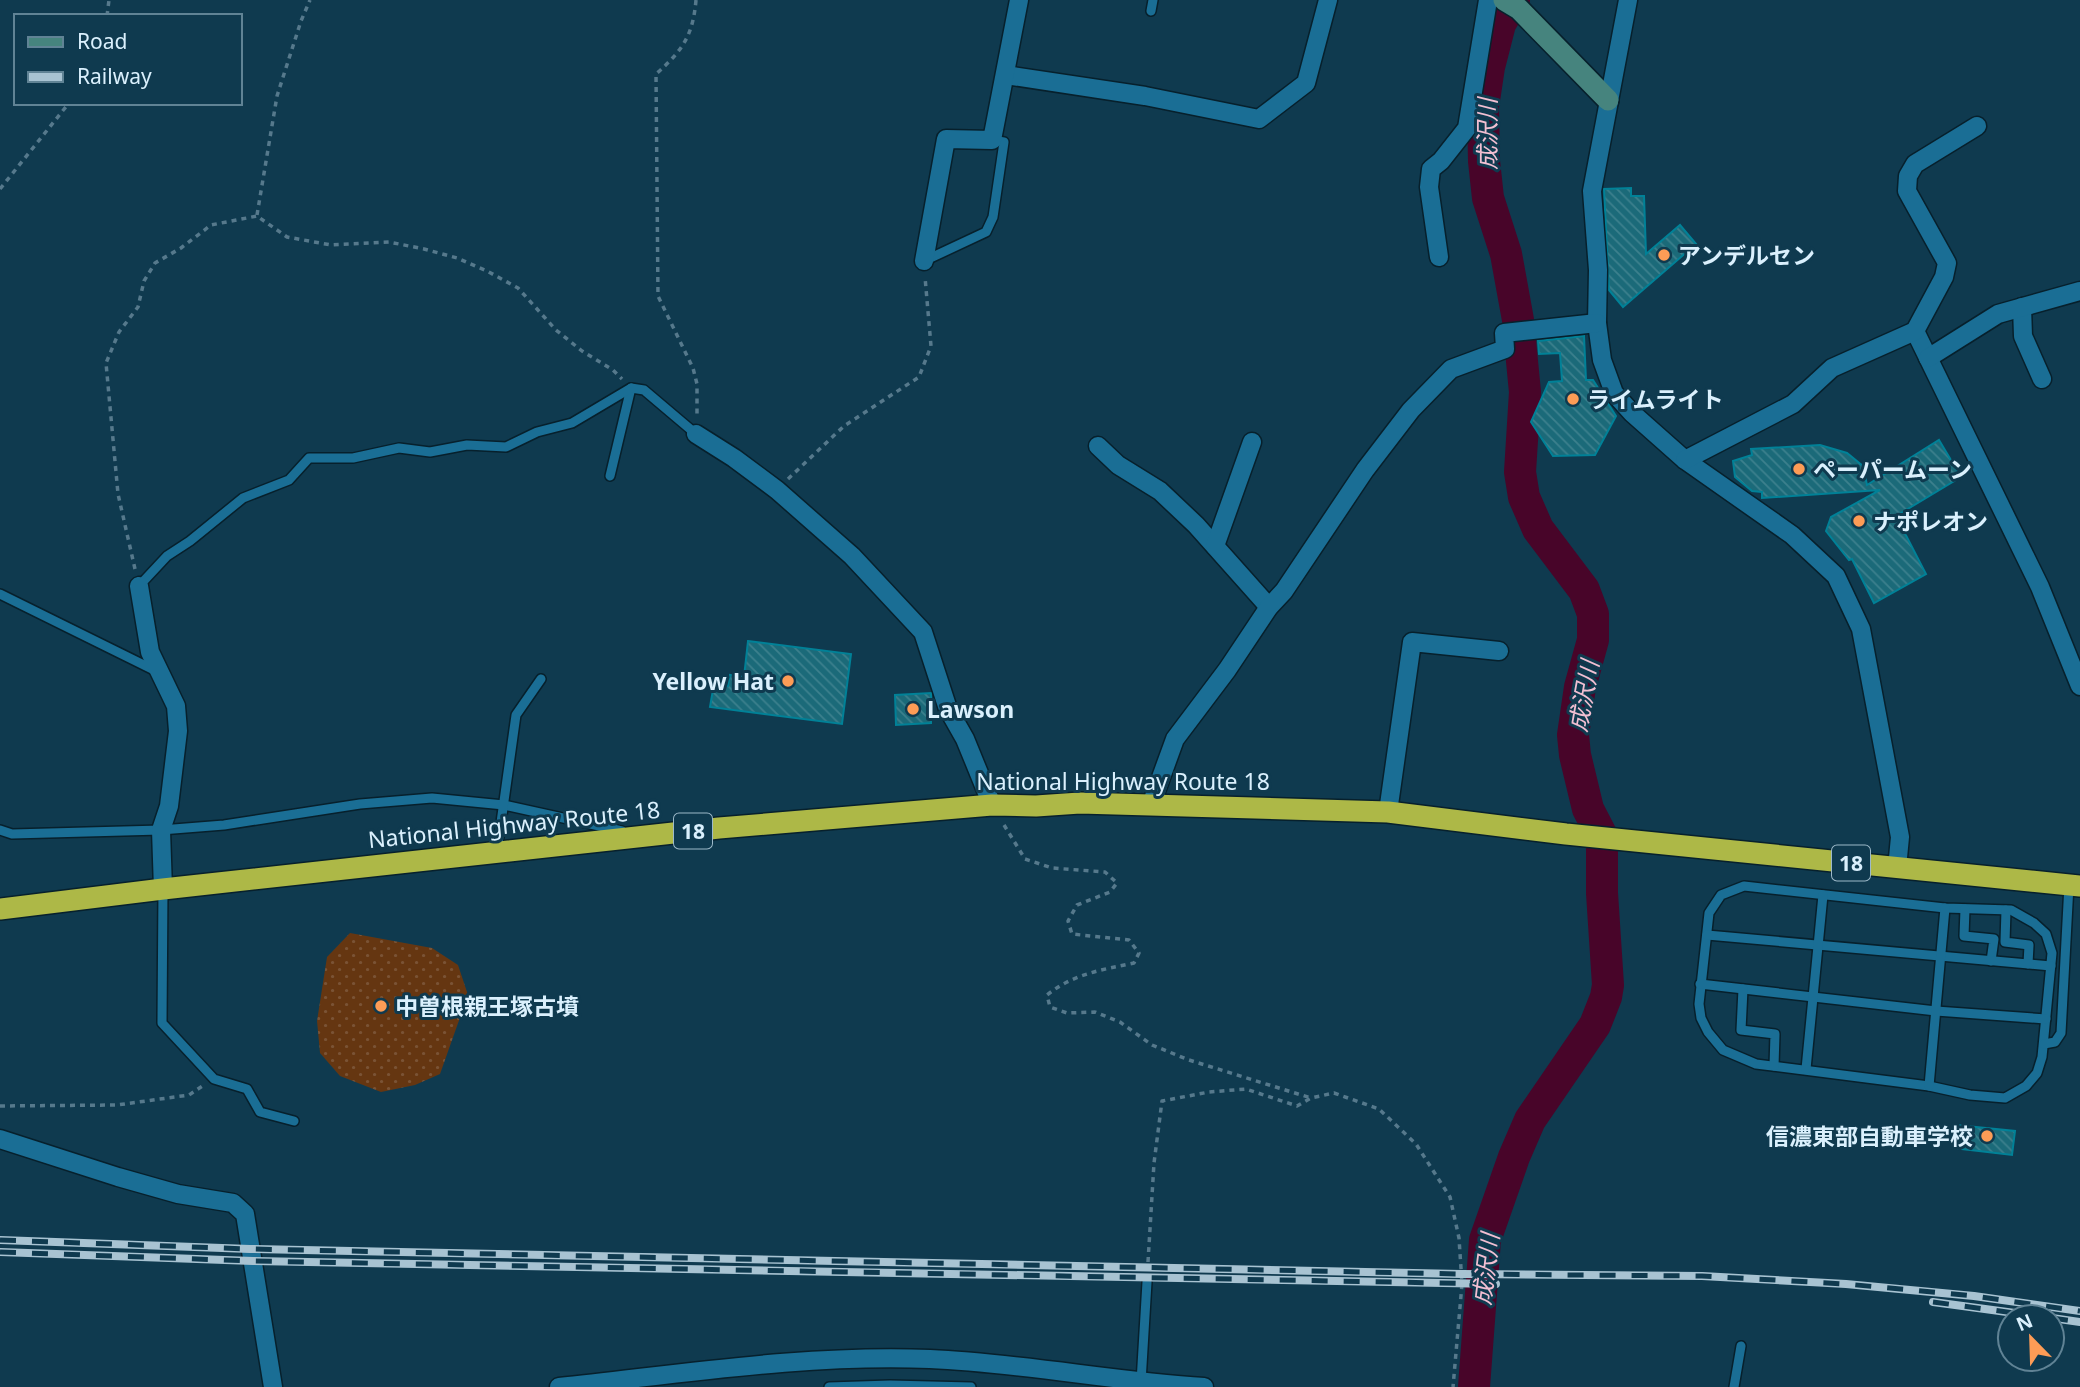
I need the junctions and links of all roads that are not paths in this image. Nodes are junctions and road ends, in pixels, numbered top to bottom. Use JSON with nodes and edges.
{"nodes":[{"id":1,"x":1019,"y":0,"type":"edge"},
{"id":2,"x":1153,"y":0,"type":"edge"},
{"id":3,"x":1328,"y":0,"type":"edge"},
{"id":4,"x":1488,"y":0,"type":"edge"},
{"id":5,"x":1628,"y":0,"type":"edge"},
{"id":6,"x":1511,"y":4,"type":"edge"},
{"id":7,"x":1151,"y":11,"type":"dead end"},
{"id":8,"x":1006,"y":75,"type":"junction"},
{"id":9,"x":1608,"y":100,"type":"junction"},
{"id":10,"x":1977,"y":126,"type":"dead end"},
{"id":11,"x":992,"y":140,"type":"junction"},
{"id":12,"x":1439,"y":257,"type":"dead end"},
{"id":13,"x":924,"y":261,"type":"joint"},
{"id":14,"x":2080,"y":291,"type":"edge"},
{"id":15,"x":2022,"y":307,"type":"junction"},
{"id":16,"x":1597,"y":323,"type":"junction"},
{"id":17,"x":1915,"y":331,"type":"junction"},
{"id":18,"x":1927,"y":358,"type":"junction"},
{"id":19,"x":2042,"y":379,"type":"dead end"},
{"id":20,"x":631,"y":388,"type":"junction"},
{"id":21,"x":696,"y":434,"type":"joint"},
{"id":22,"x":1252,"y":442,"type":"dead end"},
{"id":23,"x":1098,"y":446,"type":"dead end"},
{"id":24,"x":1685,"y":460,"type":"junction"},
{"id":25,"x":610,"y":476,"type":"dead end"},
{"id":26,"x":1215,"y":546,"type":"junction"},
{"id":27,"x":139,"y":586,"type":"joint"},
{"id":28,"x":0,"y":594,"type":"edge"},
{"id":29,"x":1269,"y":607,"type":"junction"},
{"id":30,"x":1499,"y":651,"type":"dead end"},
{"id":31,"x":160,"y":673,"type":"junction"},
{"id":32,"x":541,"y":679,"type":"dead end"},
{"id":33,"x":2080,"y":686,"type":"edge"},
{"id":34,"x":504,"y":805,"type":"junction"},
{"id":35,"x":992,"y":805,"type":"junction"},
{"id":36,"x":1151,"y":805,"type":"junction"},
{"id":37,"x":1388,"y":812,"type":"junction"},
{"id":38,"x":0,"y":830,"type":"edge"},
{"id":39,"x":161,"y":830,"type":"junction"},
{"id":40,"x":645,"y":836,"type":"junction"},
{"id":41,"x":497,"y":852,"type":"junction"},
{"id":42,"x":1897,"y":868,"type":"junction"},
{"id":43,"x":2075,"y":886,"type":"edge"},
{"id":44,"x":163,"y":889,"type":"junction"},
{"id":45,"x":1824,"y":895,"type":"junction"},
{"id":46,"x":1945,"y":908,"type":"junction"},
{"id":47,"x":0,"y":909,"type":"edge"},
{"id":48,"x":1965,"y":909,"type":"junction"},
{"id":49,"x":2007,"y":910,"type":"junction"},
{"id":50,"x":1707,"y":935,"type":"junction"},
{"id":51,"x":1819,"y":946,"type":"junction"},
{"id":52,"x":1941,"y":956,"type":"junction"},
{"id":53,"x":1992,"y":961,"type":"junction"},
{"id":54,"x":2028,"y":964,"type":"junction"},
{"id":55,"x":2051,"y":966,"type":"junction"},
{"id":56,"x":1700,"y":984,"type":"junction"},
{"id":57,"x":1743,"y":989,"type":"junction"},
{"id":58,"x":1814,"y":997,"type":"junction"},
{"id":59,"x":1936,"y":1011,"type":"junction"},
{"id":60,"x":2046,"y":1019,"type":"junction"},
{"id":61,"x":2043,"y":1044,"type":"junction"},
{"id":62,"x":1774,"y":1066,"type":"junction"},
{"id":63,"x":1806,"y":1069,"type":"junction"},
{"id":64,"x":1928,"y":1086,"type":"junction"},
{"id":65,"x":294,"y":1121,"type":"dead end"},
{"id":66,"x":0,"y":1139,"type":"edge"},
{"id":67,"x":1147,"y":1282,"type":"dead end"},
{"id":68,"x":1741,"y":1346,"type":"dead end"},
{"id":69,"x":1141,"y":1383,"type":"junction"},
{"id":70,"x":273,"y":1387,"type":"edge"},
{"id":71,"x":559,"y":1387,"type":"edge"},
{"id":72,"x":829,"y":1387,"type":"edge"},
{"id":73,"x":971,"y":1387,"type":"edge"},
{"id":74,"x":1204,"y":1387,"type":"edge"},
{"id":75,"x":1734,"y":1387,"type":"edge"}],
"edges":[{"from":1,"to":8,"type":"street"},
{"from":2,"to":7,"type":"lane"},
{"from":3,"to":8,"type":"street"},
{"from":4,"to":12,"type":"street"},
{"from":5,"to":9,"type":"street"},
{"from":6,"to":9,"type":"street"},
{"from":8,"to":11,"type":"street"},
{"from":9,"to":16,"type":"street"},
{"from":10,"to":17,"type":"street"},
{"from":11,"to":13,"type":"street"},
{"from":11,"to":13,"type":"lane"},
{"from":14,"to":15,"type":"street"},
{"from":15,"to":18,"type":"street"},
{"from":15,"to":19,"type":"street"},
{"from":16,"to":24,"type":"street"},
{"from":16,"to":29,"type":"street"},
{"from":17,"to":18,"type":"street"},
{"from":17,"to":24,"type":"street"},
{"from":18,"to":33,"type":"street"},
{"from":20,"to":21,"type":"lane"},
{"from":20,"to":25,"type":"lane"},
{"from":20,"to":27,"type":"lane"},
{"from":21,"to":35,"type":"street"},
{"from":22,"to":26,"type":"street"},
{"from":23,"to":26,"type":"street"},
{"from":24,"to":42,"type":"street"},
{"from":26,"to":29,"type":"street"},
{"from":27,"to":31,"type":"street"},
{"from":28,"to":31,"type":"lane"},
{"from":29,"to":36,"type":"street"},
{"from":30,"to":37,"type":"street"},
{"from":31,"to":39,"type":"street"},
{"from":32,"to":34,"type":"lane"},
{"from":34,"to":39,"type":"lane"},
{"from":34,"to":40,"type":"lane"},
{"from":34,"to":41,"type":"lane"},
{"from":35,"to":36,"type":"highway","name":"National Highway Route 18","number":"18"},
{"from":35,"to":40,"type":"highway","name":"National Highway Route 18","number":"18"},
{"from":36,"to":37,"type":"highway","name":"National Highway Route 18","number":"18"},
{"from":37,"to":42,"type":"highway","name":"National Highway Route 18","number":"18"},
{"from":38,"to":39,"type":"lane"},
{"from":39,"to":44,"type":"street"},
{"from":40,"to":41,"type":"highway","name":"National Highway Route 18","number":"18"},
{"from":41,"to":44,"type":"highway","name":"National Highway Route 18","number":"18"},
{"from":42,"to":43,"type":"highway","name":"National Highway Route 18","number":"18"},
{"from":43,"to":61,"type":"lane"},
{"from":44,"to":47,"type":"highway","name":"National Highway Route 18","number":"18"},
{"from":44,"to":65,"type":"lane"},
{"from":45,"to":46,"type":"lane"},
{"from":45,"to":50,"type":"lane"},
{"from":45,"to":51,"type":"lane"},
{"from":46,"to":48,"type":"lane"},
{"from":46,"to":52,"type":"lane"},
{"from":48,"to":49,"type":"lane"},
{"from":48,"to":53,"type":"lane"},
{"from":49,"to":54,"type":"lane"},
{"from":49,"to":55,"type":"lane"},
{"from":50,"to":51,"type":"lane"},
{"from":50,"to":56,"type":"lane"},
{"from":51,"to":52,"type":"lane"},
{"from":51,"to":58,"type":"lane"},
{"from":52,"to":53,"type":"lane"},
{"from":52,"to":59,"type":"lane"},
{"from":53,"to":54,"type":"lane"},
{"from":54,"to":55,"type":"lane"},
{"from":55,"to":60,"type":"lane"},
{"from":56,"to":57,"type":"lane"},
{"from":56,"to":62,"type":"lane"},
{"from":57,"to":58,"type":"lane"},
{"from":57,"to":62,"type":"lane"},
{"from":58,"to":59,"type":"lane"},
{"from":58,"to":63,"type":"lane"},
{"from":59,"to":60,"type":"lane"},
{"from":59,"to":64,"type":"lane"},
{"from":60,"to":61,"type":"lane"},
{"from":61,"to":64,"type":"lane"},
{"from":62,"to":63,"type":"lane"},
{"from":63,"to":64,"type":"lane"},
{"from":66,"to":70,"type":"street"},
{"from":67,"to":69,"type":"lane"},
{"from":68,"to":75,"type":"lane"},
{"from":69,"to":71,"type":"street"},
{"from":69,"to":74,"type":"street"},
{"from":72,"to":73,"type":"lane"}]}
